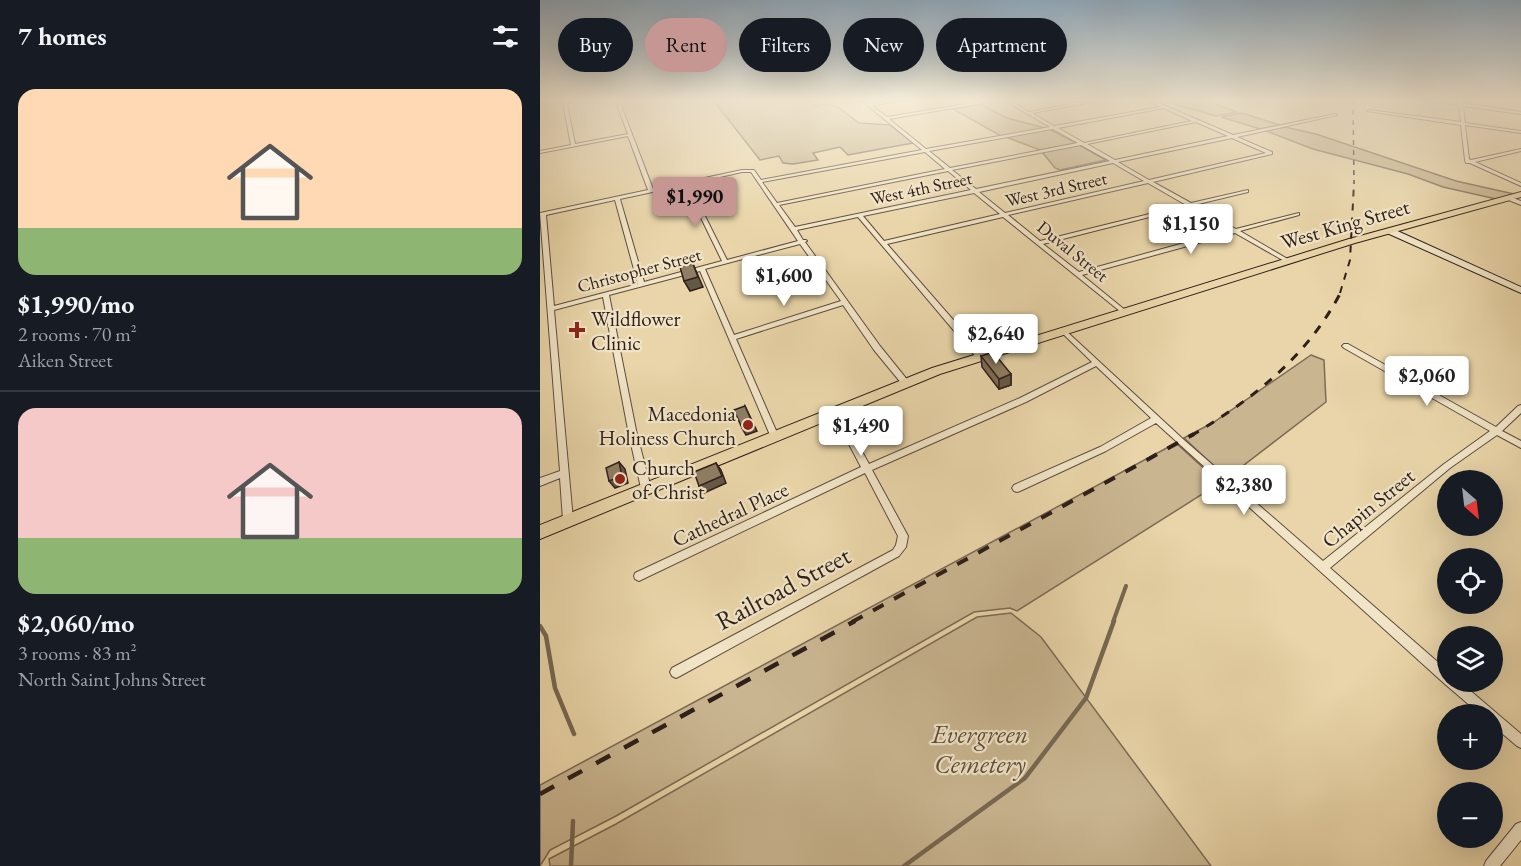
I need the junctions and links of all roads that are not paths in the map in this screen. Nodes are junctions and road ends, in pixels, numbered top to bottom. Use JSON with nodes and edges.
{"nodes":[{"id":1,"x":572,"y":140,"type":"edge"},
{"id":2,"x":599,"y":140,"type":"edge"},
{"id":3,"x":631,"y":140,"type":"edge"},
{"id":4,"x":913,"y":140,"type":"edge"},
{"id":5,"x":982,"y":140,"type":"edge"},
{"id":6,"x":1077,"y":140,"type":"edge"},
{"id":7,"x":1095,"y":140,"type":"edge"},
{"id":8,"x":1211,"y":140,"type":"edge"},
{"id":9,"x":1242,"y":140,"type":"edge"},
{"id":10,"x":1465,"y":140,"type":"edge"},
{"id":11,"x":1082,"y":143,"type":"junction"},
{"id":12,"x":573,"y":145,"type":"junction"},
{"id":13,"x":1521,"y":150,"type":"edge"},
{"id":14,"x":926,"y":151,"type":"junction"},
{"id":15,"x":540,"y":152,"type":"edge"},
{"id":16,"x":1114,"y":161,"type":"junction"},
{"id":17,"x":1468,"y":162,"type":"junction"},
{"id":18,"x":750,"y":170,"type":"joint"},
{"id":19,"x":949,"y":170,"type":"junction"},
{"id":20,"x":760,"y":181,"type":"junction"},
{"id":21,"x":1150,"y":182,"type":"junction"},
{"id":22,"x":686,"y":183,"type":"junction"},
{"id":23,"x":1521,"y":186,"type":"edge"},
{"id":24,"x":651,"y":191,"type":"junction"},
{"id":25,"x":975,"y":191,"type":"junction"},
{"id":26,"x":1246,"y":191,"type":"dead end"},
{"id":27,"x":1521,"y":194,"type":"edge"},
{"id":28,"x":617,"y":198,"type":"junction"},
{"id":29,"x":1508,"y":198,"type":"junction"},
{"id":30,"x":1521,"y":203,"type":"edge"},
{"id":31,"x":777,"y":204,"type":"junction"},
{"id":32,"x":1190,"y":204,"type":"junction"},
{"id":33,"x":541,"y":214,"type":"edge"},
{"id":34,"x":1004,"y":214,"type":"junction"},
{"id":35,"x":1297,"y":214,"type":"dead end"},
{"id":36,"x":859,"y":215,"type":"junction"},
{"id":37,"x":795,"y":229,"type":"junction"},
{"id":38,"x":1235,"y":231,"type":"junction"},
{"id":39,"x":1390,"y":231,"type":"junction"},
{"id":40,"x":542,"y":236,"type":"edge"},
{"id":41,"x":804,"y":241,"type":"junction"},
{"id":42,"x":883,"y":243,"type":"junction"},
{"id":43,"x":1039,"y":243,"type":"junction"},
{"id":44,"x":1288,"y":261,"type":"junction"},
{"id":45,"x":725,"y":262,"type":"junction"},
{"id":46,"x":702,"y":269,"type":"junction"},
{"id":47,"x":1078,"y":274,"type":"junction"},
{"id":48,"x":549,"y":280,"type":"junction"},
{"id":49,"x":540,"y":283,"type":"edge"},
{"id":50,"x":642,"y":285,"type":"junction"},
{"id":51,"x":1521,"y":290,"type":"edge"},
{"id":52,"x":606,"y":294,"type":"junction"},
{"id":53,"x":845,"y":302,"type":"junction"},
{"id":54,"x":551,"y":309,"type":"junction"},
{"id":55,"x":1123,"y":311,"type":"junction"},
{"id":56,"x":1062,"y":330,"type":"junction"},
{"id":57,"x":732,"y":338,"type":"junction"},
{"id":58,"x":1346,"y":346,"type":"dead end"},
{"id":59,"x":980,"y":356,"type":"junction"},
{"id":60,"x":1097,"y":363,"type":"junction"},
{"id":61,"x":905,"y":382,"type":"junction"},
{"id":62,"x":1521,"y":408,"type":"edge"},
{"id":63,"x":835,"y":410,"type":"junction"},
{"id":64,"x":1156,"y":418,"type":"junction"},
{"id":65,"x":1497,"y":431,"type":"junction"},
{"id":66,"x":774,"y":435,"type":"junction"},
{"id":67,"x":1521,"y":445,"type":"edge"},
{"id":68,"x":868,"y":468,"type":"junction"},
{"id":69,"x":564,"y":473,"type":"junction"},
{"id":70,"x":540,"y":482,"type":"edge"},
{"id":71,"x":646,"y":488,"type":"junction"},
{"id":72,"x":1017,"y":488,"type":"dead end"},
{"id":73,"x":568,"y":520,"type":"junction"},
{"id":74,"x":540,"y":532,"type":"edge"},
{"id":75,"x":1322,"y":568,"type":"junction"},
{"id":76,"x":639,"y":576,"type":"dead end"},
{"id":77,"x":1437,"y":669,"type":"edge"},
{"id":78,"x":676,"y":672,"type":"dead end"},
{"id":79,"x":1463,"y":692,"type":"edge"},
{"id":80,"x":1477,"y":704,"type":"edge"},
{"id":81,"x":1503,"y":726,"type":"edge"},
{"id":82,"x":1521,"y":742,"type":"edge"},
{"id":83,"x":1521,"y":829,"type":"edge"},
{"id":84,"x":1491,"y":866,"type":"edge"}],
"edges":[{"from":1,"to":12,"type":"street"},
{"from":2,"to":12,"type":"street"},
{"from":3,"to":24,"type":"street"},
{"from":4,"to":14,"type":"street","name":"Duval Street"},
{"from":5,"to":14,"type":"street"},
{"from":6,"to":11,"type":"street"},
{"from":7,"to":11,"type":"street"},
{"from":8,"to":16,"type":"street","name":"West 4th Street"},
{"from":9,"to":21,"type":"street","name":"West 3rd Street"},
{"from":10,"to":17,"type":"street"},
{"from":11,"to":16,"type":"street"},
{"from":11,"to":19,"type":"street"},
{"from":12,"to":15,"type":"street"},
{"from":13,"to":17,"type":"street"},
{"from":14,"to":19,"type":"street","name":"Duval Street"},
{"from":14,"to":20,"type":"street"},
{"from":16,"to":21,"type":"street"},
{"from":16,"to":25,"type":"street","name":"West 4th Street"},
{"from":17,"to":23,"type":"street"},
{"from":18,"to":20,"type":"street"},
{"from":18,"to":22,"type":"street"},
{"from":19,"to":25,"type":"street","name":"Duval Street"},
{"from":19,"to":31,"type":"street"},
{"from":20,"to":31,"type":"street"},
{"from":21,"to":32,"type":"street"},
{"from":21,"to":34,"type":"street","name":"West 3rd Street"},
{"from":22,"to":24,"type":"street"},
{"from":22,"to":45,"type":"street"},
{"from":24,"to":28,"type":"street"},
{"from":25,"to":34,"type":"street","name":"Duval Street"},
{"from":25,"to":36,"type":"street","name":"West 4th Street"},
{"from":26,"to":32,"type":"street"},
{"from":27,"to":29,"type":"main road","name":"West King Street"},
{"from":28,"to":33,"type":"street"},
{"from":28,"to":50,"type":"street"},
{"from":29,"to":30,"type":"street"},
{"from":29,"to":39,"type":"main road","name":"West King Street"},
{"from":31,"to":37,"type":"street"},
{"from":32,"to":38,"type":"street"},
{"from":32,"to":43,"type":"street"},
{"from":33,"to":40,"type":"street"},
{"from":34,"to":42,"type":"street","name":"West 3rd Street"},
{"from":34,"to":43,"type":"street","name":"Duval Street"},
{"from":35,"to":38,"type":"street"},
{"from":36,"to":37,"type":"street","name":"West 4th Street"},
{"from":36,"to":42,"type":"street"},
{"from":37,"to":41,"type":"street"},
{"from":38,"to":44,"type":"street"},
{"from":38,"to":47,"type":"street"},
{"from":39,"to":44,"type":"main road","name":"West King Street"},
{"from":39,"to":51,"type":"main road"},
{"from":40,"to":48,"type":"street"},
{"from":41,"to":45,"type":"street","name":"Christopher Street"},
{"from":41,"to":53,"type":"street"},
{"from":42,"to":59,"type":"street"},
{"from":43,"to":47,"type":"street","name":"Duval Street"},
{"from":44,"to":55,"type":"main road","name":"West King Street"},
{"from":45,"to":46,"type":"street","name":"Christopher Street"},
{"from":46,"to":50,"type":"street","name":"Christopher Street"},
{"from":46,"to":57,"type":"street"},
{"from":47,"to":55,"type":"street","name":"Duval Street"},
{"from":48,"to":49,"type":"street"},
{"from":48,"to":54,"type":"street"},
{"from":50,"to":52,"type":"street","name":"Christopher Street"},
{"from":52,"to":54,"type":"street","name":"Christopher Street"},
{"from":52,"to":71,"type":"street"},
{"from":53,"to":57,"type":"street"},
{"from":53,"to":61,"type":"street"},
{"from":54,"to":69,"type":"street"},
{"from":55,"to":56,"type":"main road","name":"West King Street"},
{"from":56,"to":59,"type":"main road","name":"West King Street"},
{"from":56,"to":60,"type":"street"},
{"from":57,"to":66,"type":"street"},
{"from":58,"to":65,"type":"street"},
{"from":59,"to":61,"type":"main road","name":"West King Street"},
{"from":60,"to":64,"type":"street"},
{"from":60,"to":68,"type":"street","name":"Cathedral Place"},
{"from":61,"to":63,"type":"main road","name":"West King Street"},
{"from":62,"to":65,"type":"street","name":"Chapin Street"},
{"from":63,"to":66,"type":"main road","name":"West King Street"},
{"from":63,"to":68,"type":"street"},
{"from":64,"to":72,"type":"street"},
{"from":64,"to":75,"type":"street"},
{"from":65,"to":67,"type":"street"},
{"from":65,"to":75,"type":"street","name":"Chapin Street"},
{"from":66,"to":71,"type":"main road","name":"West King Street"},
{"from":68,"to":76,"type":"street","name":"Cathedral Place"},
{"from":68,"to":78,"type":"street","name":"Railroad Street"},
{"from":69,"to":70,"type":"street"},
{"from":69,"to":73,"type":"street"},
{"from":71,"to":73,"type":"main road","name":"West King Street"},
{"from":73,"to":74,"type":"main road","name":"West King Street"},
{"from":75,"to":77,"type":"street"},
{"from":79,"to":80,"type":"street"},
{"from":81,"to":82,"type":"street"},
{"from":83,"to":84,"type":"street"}]}
